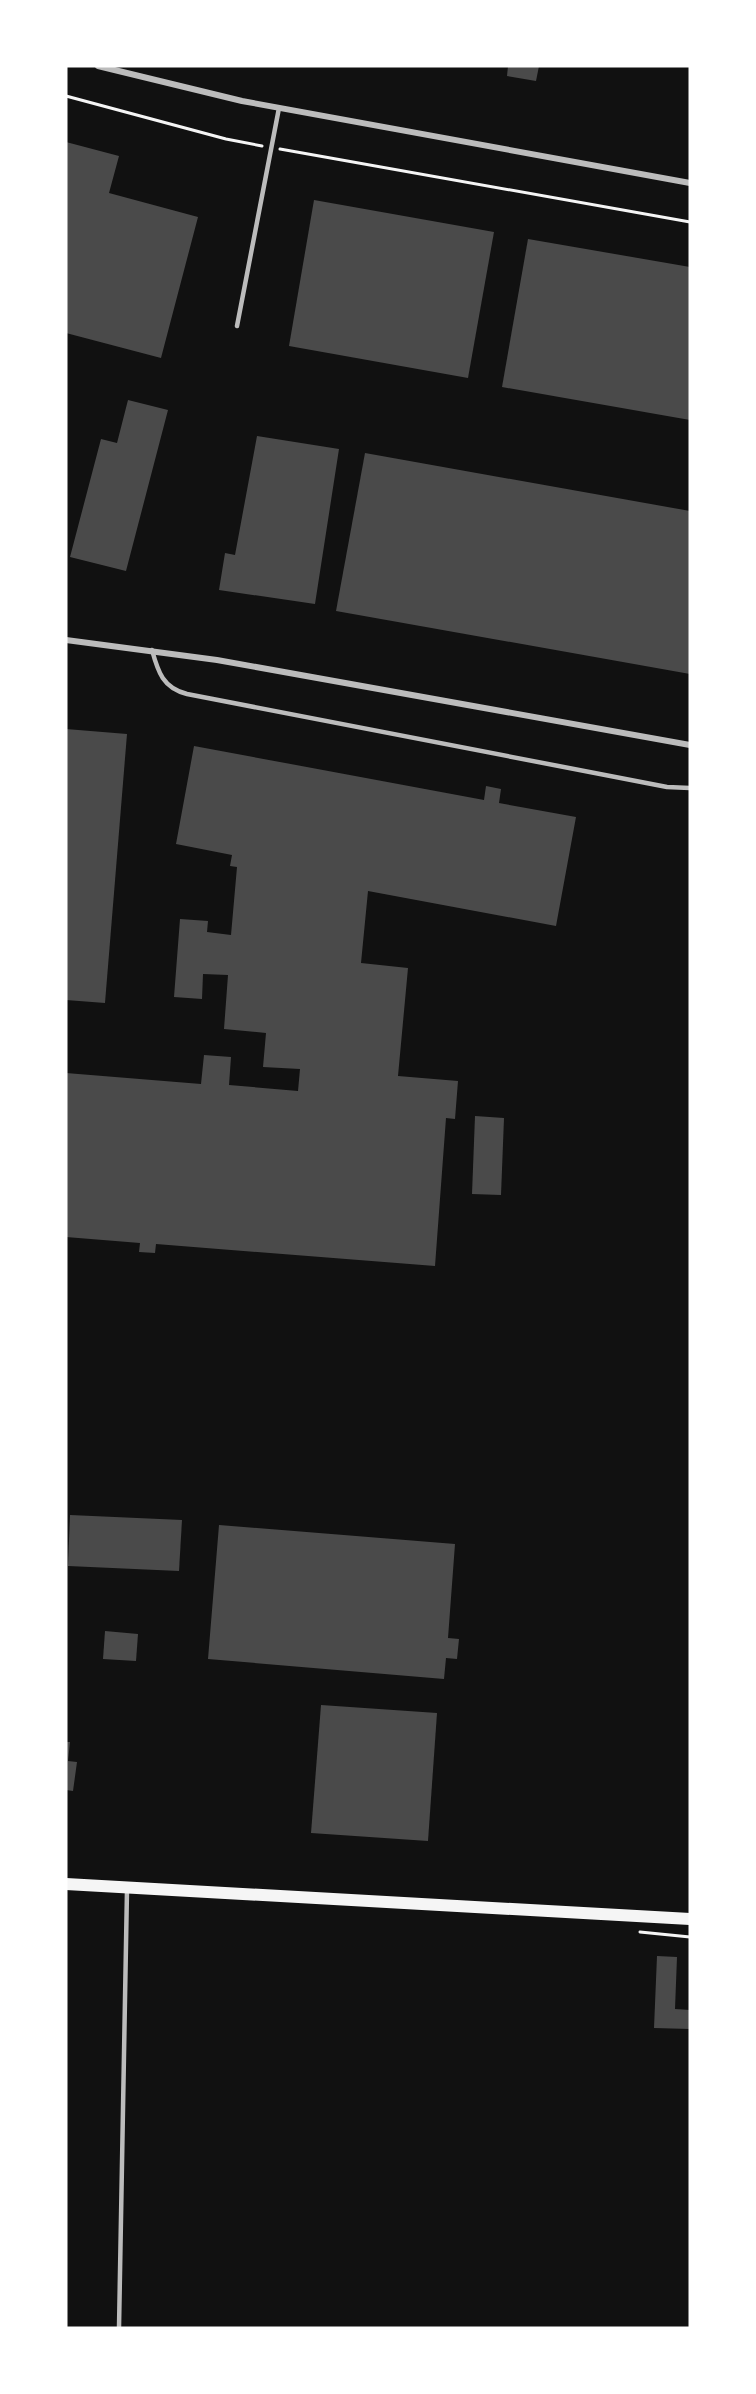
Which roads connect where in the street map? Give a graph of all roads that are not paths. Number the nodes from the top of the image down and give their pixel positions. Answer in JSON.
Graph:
{"nodes":[{"id":1,"x":98,"y":66,"type":"edge"},
{"id":2,"x":279,"y":108,"type":"junction"},
{"id":3,"x":690,"y":183,"type":"edge"},
{"id":4,"x":237,"y":326,"type":"dead end"},
{"id":5,"x":66,"y":640,"type":"edge"},
{"id":6,"x":152,"y":650,"type":"junction"},
{"id":7,"x":690,"y":746,"type":"edge"},
{"id":8,"x":690,"y":788,"type":"edge"},
{"id":9,"x":66,"y":1884,"type":"edge"},
{"id":10,"x":127,"y":1887,"type":"junction"},
{"id":11,"x":690,"y":1919,"type":"edge"},
{"id":12,"x":119,"y":2328,"type":"edge"}],
"edges":[{"from":1,"to":2,"type":"street"},
{"from":2,"to":3,"type":"street"},
{"from":2,"to":4,"type":"lane"},
{"from":5,"to":6,"type":"street"},
{"from":6,"to":7,"type":"street"},
{"from":6,"to":8,"type":"lane"},
{"from":9,"to":10,"type":"main road"},
{"from":10,"to":11,"type":"main road"},
{"from":10,"to":12,"type":"lane"}]}
